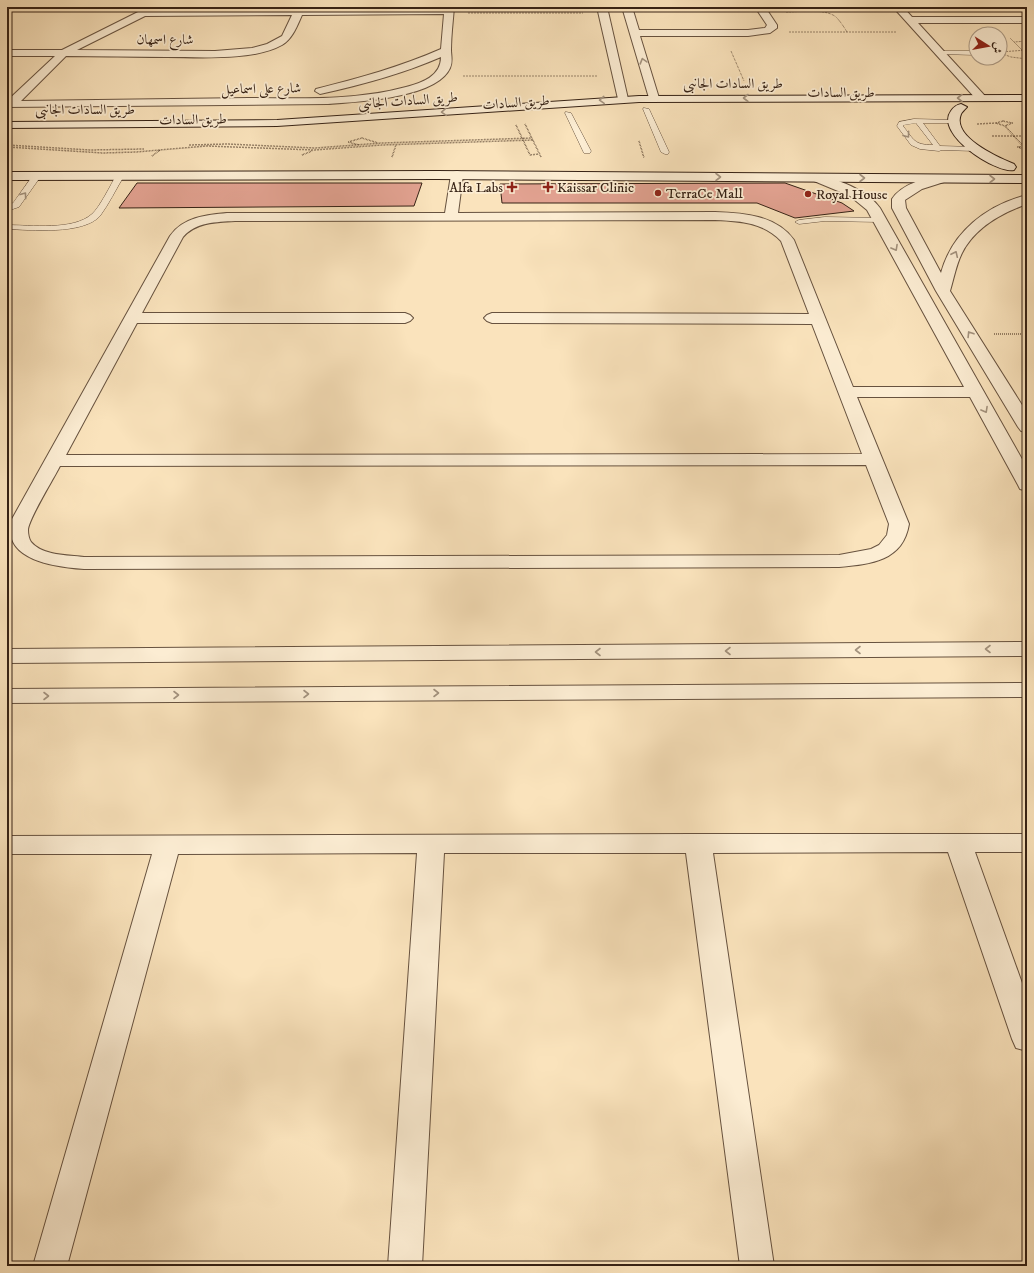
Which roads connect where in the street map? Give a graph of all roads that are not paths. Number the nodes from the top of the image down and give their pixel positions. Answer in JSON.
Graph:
{"nodes":[{"id":1,"x":155,"y":7,"type":"edge"},
{"id":2,"x":628,"y":7,"type":"edge"},
{"id":3,"x":898,"y":7,"type":"edge"},
{"id":4,"x":299,"y":10,"type":"edge"},
{"id":5,"x":449,"y":10,"type":"edge"},
{"id":6,"x":603,"y":10,"type":"edge"},
{"id":7,"x":762,"y":10,"type":"edge"},
{"id":8,"x":142,"y":13,"type":"junction"},
{"id":9,"x":910,"y":20,"type":"junction"},
{"id":10,"x":1027,"y":20,"type":"edge"},
{"id":11,"x":615,"y":33,"type":"junction"},
{"id":12,"x":635,"y":33,"type":"junction"},
{"id":13,"x":446,"y":51,"type":"junction"},
{"id":14,"x":939,"y":52,"type":"junction"},
{"id":15,"x":968,"y":52,"type":"edge"},
{"id":16,"x":7,"y":53,"type":"edge"},
{"id":17,"x":64,"y":53,"type":"junction"},
{"id":18,"x":654,"y":98,"type":"junction"},
{"id":19,"x":776,"y":98,"type":"junction"},
{"id":20,"x":981,"y":98,"type":"junction"},
{"id":21,"x":1027,"y":98,"type":"edge"},
{"id":22,"x":623,"y":99,"type":"junction"},
{"id":23,"x":262,"y":102,"type":"junction"},
{"id":24,"x":9,"y":104,"type":"edge"},
{"id":25,"x":791,"y":107,"type":"junction"},
{"id":26,"x":961,"y":107,"type":"junction"},
{"id":27,"x":1027,"y":107,"type":"edge"},
{"id":28,"x":482,"y":109,"type":"junction"},
{"id":29,"x":646,"y":109,"type":"junction"},
{"id":30,"x":568,"y":113,"type":"junction"},
{"id":31,"x":465,"y":120,"type":"junction"},
{"id":32,"x":918,"y":121,"type":"junction"},
{"id":33,"x":953,"y":121,"type":"junction"},
{"id":34,"x":7,"y":125,"type":"edge"},
{"id":35,"x":9,"y":140,"type":"edge"},
{"id":36,"x":939,"y":149,"type":"junction"},
{"id":37,"x":975,"y":149,"type":"junction"},
{"id":38,"x":587,"y":151,"type":"dead end"},
{"id":39,"x":665,"y":152,"type":"dead end"},
{"id":40,"x":303,"y":161,"type":"junction"},
{"id":41,"x":7,"y":167,"type":"edge"},
{"id":42,"x":633,"y":167,"type":"junction"},
{"id":43,"x":1010,"y":167,"type":"junction"},
{"id":44,"x":1027,"y":167,"type":"edge"},
{"id":45,"x":270,"y":175,"type":"junction"},
{"id":46,"x":457,"y":175,"type":"junction"},
{"id":47,"x":7,"y":176,"type":"edge"},
{"id":48,"x":37,"y":176,"type":"junction"},
{"id":49,"x":120,"y":176,"type":"junction"},
{"id":50,"x":690,"y":177,"type":"junction"},
{"id":51,"x":818,"y":178,"type":"junction"},
{"id":52,"x":940,"y":179,"type":"junction"},
{"id":53,"x":1027,"y":179,"type":"edge"},
{"id":54,"x":881,"y":198,"type":"junction"},
{"id":55,"x":1027,"y":199,"type":"edge"},
{"id":56,"x":7,"y":209,"type":"edge"},
{"id":57,"x":451,"y":216,"type":"junction"},
{"id":58,"x":880,"y":220,"type":"junction"},
{"id":59,"x":799,"y":222,"type":"dead end"},
{"id":60,"x":7,"y":227,"type":"edge"},
{"id":61,"x":943,"y":291,"type":"junction"},
{"id":62,"x":132,"y":318,"type":"junction"},
{"id":63,"x":405,"y":318,"type":"dead end"},
{"id":64,"x":492,"y":318,"type":"dead end"},
{"id":65,"x":817,"y":319,"type":"junction"},
{"id":66,"x":957,"y":359,"type":"junction"},
{"id":67,"x":985,"y":359,"type":"junction"},
{"id":68,"x":847,"y":392,"type":"junction"},
{"id":69,"x":975,"y":392,"type":"junction"},
{"id":70,"x":1026,"y":425,"type":"edge"},
{"id":71,"x":873,"y":459,"type":"junction"},
{"id":72,"x":54,"y":461,"type":"junction"},
{"id":73,"x":1027,"y":485,"type":"edge"},
{"id":74,"x":1027,"y":649,"type":"edge"},
{"id":75,"x":7,"y":656,"type":"edge"},
{"id":76,"x":1027,"y":690,"type":"edge"},
{"id":77,"x":7,"y":696,"type":"edge"},
{"id":78,"x":698,"y":843,"type":"junction"},
{"id":79,"x":958,"y":843,"type":"junction"},
{"id":80,"x":1027,"y":843,"type":"edge"},
{"id":81,"x":168,"y":844,"type":"junction"},
{"id":82,"x":431,"y":844,"type":"junction"},
{"id":83,"x":7,"y":845,"type":"edge"},
{"id":84,"x":1027,"y":1039,"type":"edge"},
{"id":85,"x":50,"y":1266,"type":"edge"},
{"id":86,"x":405,"y":1266,"type":"edge"},
{"id":87,"x":757,"y":1266,"type":"edge"}],
"edges":[{"from":1,"to":8,"type":"street"},
{"from":2,"to":12,"type":"street"},
{"from":3,"to":9,"type":"street"},
{"from":4,"to":5,"type":"street"},
{"from":4,"to":8,"type":"street"},
{"from":4,"to":17,"type":"street","name":"شارع اسمهان"},
{"from":5,"to":13,"type":"street"},
{"from":6,"to":11,"type":"street"},
{"from":7,"to":12,"type":"street"},
{"from":8,"to":17,"type":"street"},
{"from":9,"to":10,"type":"street"},
{"from":9,"to":14,"type":"street"},
{"from":11,"to":12,"type":"street"},
{"from":11,"to":22,"type":"street"},
{"from":18,"to":12,"type":"street","one_way":true},
{"from":13,"to":23,"type":"street"},
{"from":13,"to":23,"type":"street","name":"شارع على اسماعيل"},
{"from":14,"to":15,"type":"lane"},
{"from":14,"to":20,"type":"street"},
{"from":16,"to":17,"type":"street","name":"شارع اسمهان"},
{"from":17,"to":24,"type":"street"},
{"from":19,"to":18,"type":"street","name":"طريق السادات الجانبى","one_way":true},
{"from":18,"to":22,"type":"street","name":"طريق السادات الجانبى"},
{"from":20,"to":19,"type":"street","name":"طريق السادات الجانبى","one_way":true},
{"from":19,"to":25,"type":"street"},
{"from":20,"to":21,"type":"street","name":"طريق السادات الجانبى"},
{"from":22,"to":28,"type":"street","name":"طريق السادات الجانبى","one_way":true},
{"from":23,"to":24,"type":"street","name":"شارع على اسماعيل"},
{"from":25,"to":26,"type":"street","name":"طريق السادات"},
{"from":25,"to":29,"type":"street","name":"طريق السادات"},
{"from":26,"to":27,"type":"street","name":"طريق السادات"},
{"from":26,"to":33,"type":"street"},
{"from":28,"to":31,"type":"street"},
{"from":28,"to":34,"type":"street","name":"طريق السادات الجانبى","one_way":true},
{"from":29,"to":30,"type":"street","name":"طريق السادات"},
{"from":29,"to":39,"type":"lane"},
{"from":30,"to":31,"type":"street","name":"طريق السادات"},
{"from":30,"to":38,"type":"lane"},
{"from":31,"to":35,"type":"street","name":"طريق السادات"},
{"from":32,"to":33,"type":"lane"},
{"from":32,"to":36,"type":"lane"},
{"from":32,"to":36,"type":"lane","one_way":true},
{"from":33,"to":37,"type":"street"},
{"from":36,"to":37,"type":"lane"},
{"from":37,"to":43,"type":"street"},
{"from":40,"to":41,"type":"street"},
{"from":40,"to":42,"type":"street"},
{"from":40,"to":45,"type":"street"},
{"from":42,"to":43,"type":"street"},
{"from":42,"to":50,"type":"street"},
{"from":43,"to":44,"type":"street"},
{"from":45,"to":46,"type":"street"},
{"from":45,"to":49,"type":"street"},
{"from":46,"to":50,"type":"street"},
{"from":46,"to":57,"type":"street"},
{"from":47,"to":48,"type":"street"},
{"from":48,"to":49,"type":"street"},
{"from":56,"to":48,"type":"lane","one_way":true},
{"from":49,"to":60,"type":"lane"},
{"from":50,"to":51,"type":"street","one_way":true},
{"from":51,"to":52,"type":"street","one_way":true},
{"from":51,"to":54,"type":"street"},
{"from":52,"to":53,"type":"street","one_way":true},
{"from":52,"to":54,"type":"street"},
{"from":54,"to":58,"type":"street"},
{"from":54,"to":61,"type":"street"},
{"from":61,"to":55,"type":"street","one_way":true},
{"from":57,"to":62,"type":"street"},
{"from":57,"to":65,"type":"street"},
{"from":58,"to":59,"type":"lane"},
{"from":58,"to":66,"type":"street","one_way":true},
{"from":61,"to":67,"type":"street"},
{"from":62,"to":63,"type":"street"},
{"from":62,"to":72,"type":"street"},
{"from":64,"to":65,"type":"street"},
{"from":65,"to":68,"type":"street"},
{"from":66,"to":67,"type":"street"},
{"from":66,"to":69,"type":"street"},
{"from":67,"to":70,"type":"street"},
{"from":68,"to":69,"type":"street"},
{"from":68,"to":71,"type":"street"},
{"from":69,"to":73,"type":"street","one_way":true},
{"from":71,"to":72,"type":"street"},
{"from":71,"to":72,"type":"street"},
{"from":74,"to":75,"type":"street","one_way":true},
{"from":77,"to":76,"type":"street","one_way":true},
{"from":78,"to":79,"type":"street"},
{"from":78,"to":82,"type":"street"},
{"from":78,"to":87,"type":"street"},
{"from":79,"to":80,"type":"street"},
{"from":79,"to":84,"type":"street"},
{"from":81,"to":82,"type":"street"},
{"from":81,"to":83,"type":"street"},
{"from":81,"to":85,"type":"street"},
{"from":82,"to":86,"type":"street"}]}
